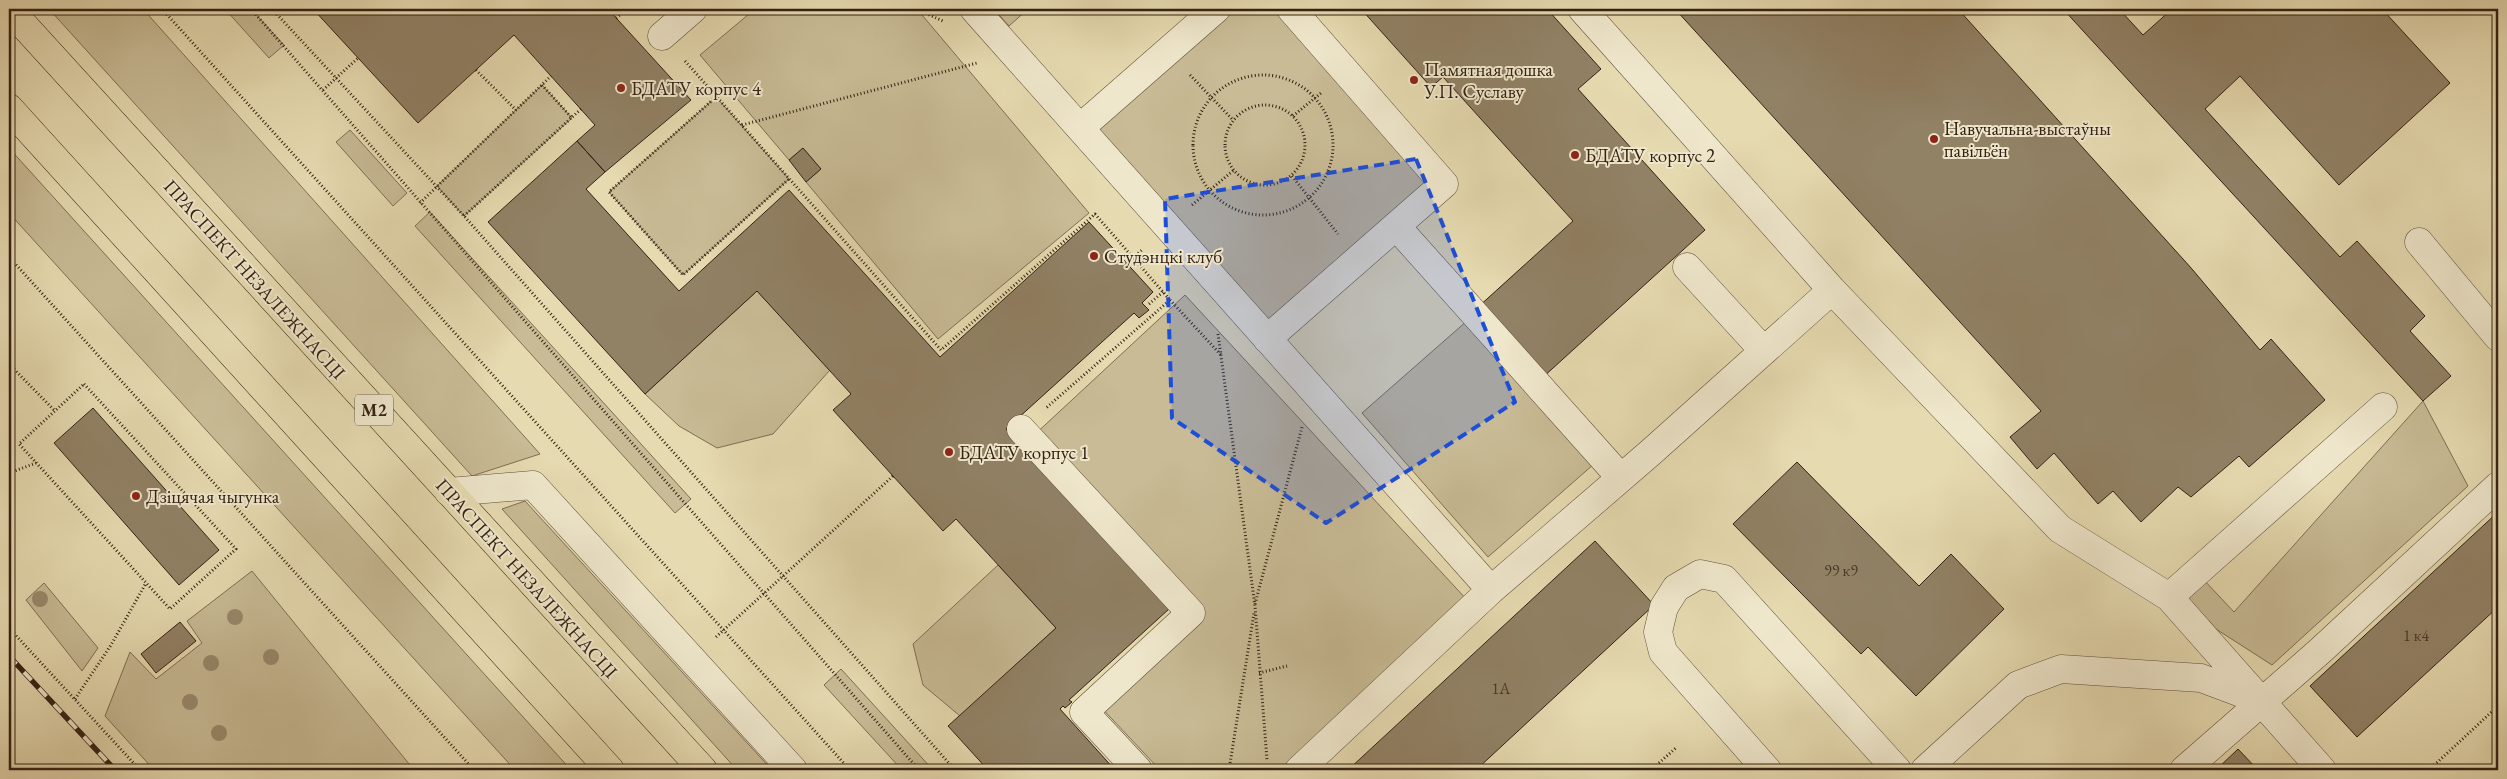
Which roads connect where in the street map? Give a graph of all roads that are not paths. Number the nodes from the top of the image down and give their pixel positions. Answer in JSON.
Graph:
{"nodes":[{"id":1,"x":9,"y":9,"type":"edge"},
{"id":2,"x":693,"y":9,"type":"edge"},
{"id":3,"x":974,"y":9,"type":"edge"},
{"id":4,"x":1291,"y":9,"type":"edge"},
{"id":5,"x":1582,"y":9,"type":"edge"},
{"id":6,"x":1206,"y":12,"type":"edge"},
{"id":7,"x":662,"y":36,"type":"road end"},
{"id":8,"x":9,"y":108,"type":"edge"},
{"id":9,"x":1080,"y":128,"type":"junction"},
{"id":10,"x":1396,"y":226,"type":"junction"},
{"id":11,"x":2418,"y":242,"type":"dead end"},
{"id":12,"x":1687,"y":267,"type":"dead end"},
{"id":13,"x":1832,"y":290,"type":"junction"},
{"id":14,"x":2498,"y":337,"type":"edge"},
{"id":15,"x":1267,"y":339,"type":"junction"},
{"id":16,"x":1764,"y":351,"type":"junction"},
{"id":17,"x":2383,"y":406,"type":"dead end"},
{"id":18,"x":1020,"y":429,"type":"road end"},
{"id":19,"x":1622,"y":478,"type":"junction"},
{"id":20,"x":2498,"y":486,"type":"edge"},
{"id":21,"x":449,"y":492,"type":"junction"},
{"id":22,"x":1491,"y":590,"type":"junction"},
{"id":23,"x":2169,"y":597,"type":"junction"},
{"id":24,"x":2260,"y":701,"type":"junction"},
{"id":25,"x":610,"y":770,"type":"edge"},
{"id":26,"x":703,"y":770,"type":"edge"},
{"id":27,"x":793,"y":770,"type":"edge"},
{"id":28,"x":1138,"y":770,"type":"edge"},
{"id":29,"x":1299,"y":770,"type":"edge"},
{"id":30,"x":1767,"y":770,"type":"edge"},
{"id":31,"x":1897,"y":770,"type":"edge"},
{"id":32,"x":1925,"y":770,"type":"edge"},
{"id":33,"x":2184,"y":770,"type":"edge"},
{"id":34,"x":2322,"y":770,"type":"edge"}],
"edges":[{"from":1,"to":21,"type":"main road","name":"ПРАСПЕКТ НЕЗАЛЕЖНАСЦІ","number":"М2"},
{"from":2,"to":7,"type":"lane"},
{"from":3,"to":9,"type":"lane"},
{"from":4,"to":10,"type":"lane"},
{"from":5,"to":13,"type":"lane"},
{"from":6,"to":9,"type":"lane"},
{"from":8,"to":25,"type":"main road"},
{"from":9,"to":15,"type":"lane"},
{"from":10,"to":15,"type":"lane"},
{"from":10,"to":19,"type":"lane"},
{"from":11,"to":14,"type":"lane"},
{"from":12,"to":16,"type":"lane"},
{"from":13,"to":16,"type":"lane"},
{"from":13,"to":23,"type":"lane"},
{"from":15,"to":22,"type":"lane"},
{"from":16,"to":19,"type":"lane"},
{"from":17,"to":23,"type":"lane"},
{"from":18,"to":28,"type":"lane"},
{"from":19,"to":22,"type":"lane"},
{"from":20,"to":24,"type":"lane"},
{"from":21,"to":26,"type":"main road","name":"ПРАСПЕКТ НЕЗАЛЕЖНАСЦІ","number":"М2"},
{"from":21,"to":27,"type":"lane"},
{"from":22,"to":29,"type":"lane"},
{"from":23,"to":24,"type":"lane"},
{"from":24,"to":32,"type":"lane"},
{"from":24,"to":33,"type":"lane"},
{"from":24,"to":34,"type":"lane"},
{"from":30,"to":31,"type":"lane"}]}
